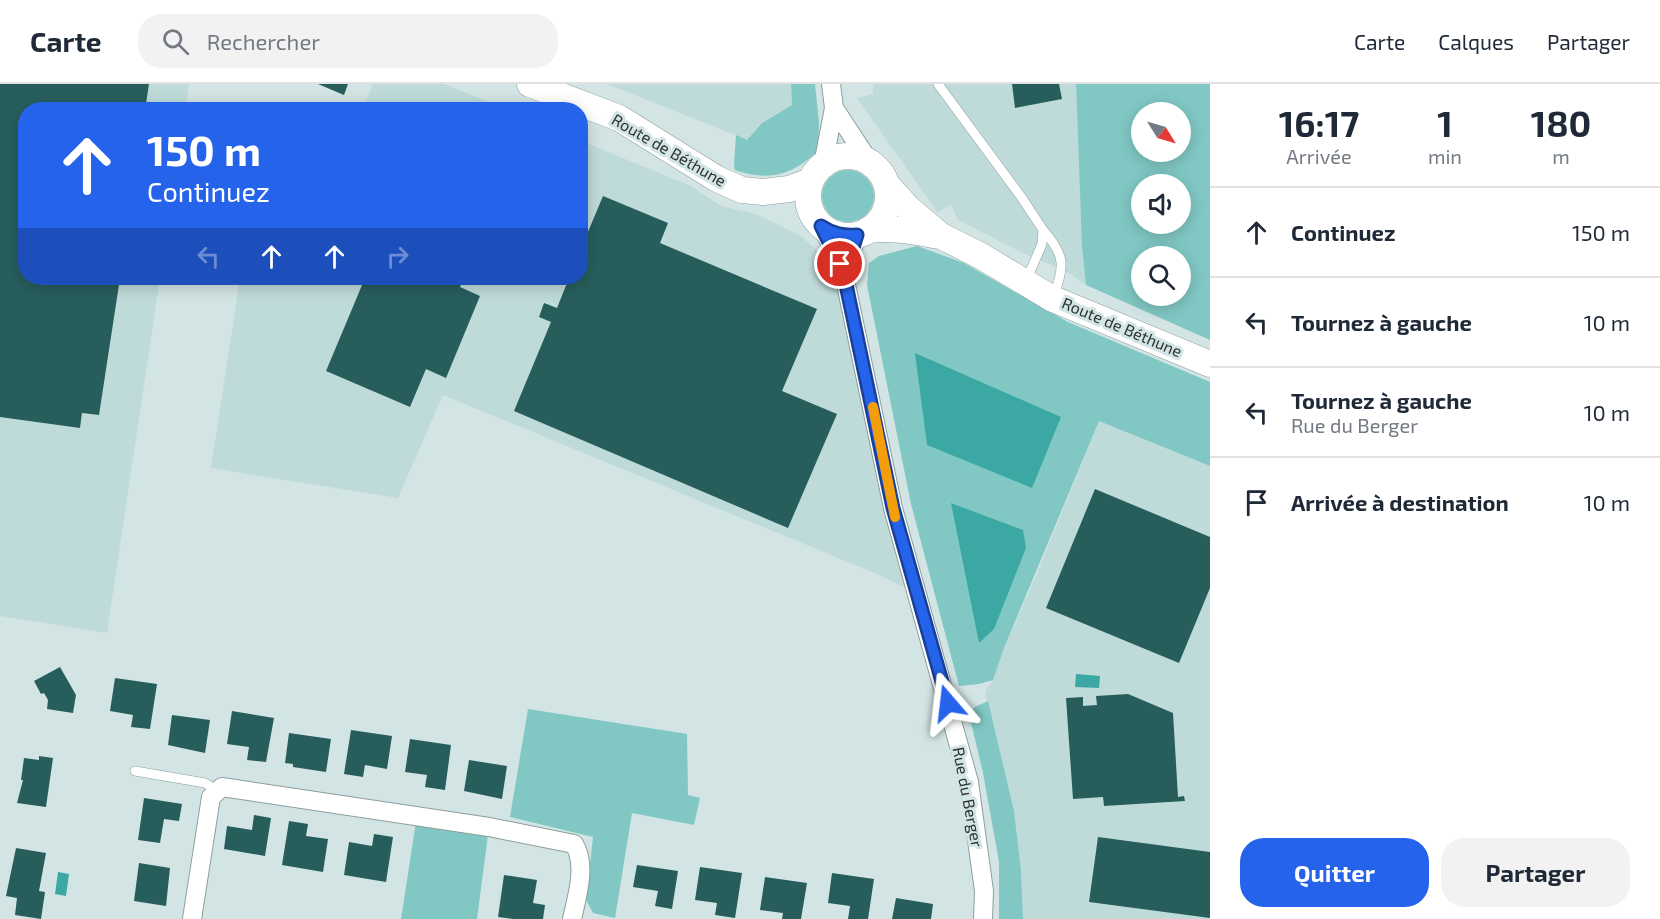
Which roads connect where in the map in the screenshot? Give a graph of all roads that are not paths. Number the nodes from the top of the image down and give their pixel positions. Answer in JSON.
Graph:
{"nodes":[{"id":1,"x":530,"y":84,"type":"edge"},
{"id":2,"x":831,"y":84,"type":"edge"},
{"id":3,"x":841,"y":84,"type":"edge"},
{"id":4,"x":938,"y":84,"type":"edge"},
{"id":5,"x":577,"y":102,"type":"edge"},
{"id":6,"x":588,"y":106,"type":"edge"},
{"id":7,"x":834,"y":108,"type":"junction"},
{"id":8,"x":870,"y":163,"type":"junction"},
{"id":9,"x":817,"y":173,"type":"junction"},
{"id":10,"x":887,"y":185,"type":"junction"},
{"id":11,"x":763,"y":192,"type":"junction"},
{"id":12,"x":818,"y":221,"type":"junction"},
{"id":13,"x":1043,"y":230,"type":"junction"},
{"id":14,"x":863,"y":233,"type":"junction"},
{"id":15,"x":941,"y":236,"type":"junction"},
{"id":16,"x":844,"y":275,"type":"junction"},
{"id":17,"x":1025,"y":283,"type":"junction"},
{"id":18,"x":1053,"y":299,"type":"junction"},
{"id":19,"x":1210,"y":364,"type":"edge"},
{"id":20,"x":135,"y":771,"type":"dead end"},
{"id":21,"x":220,"y":789,"type":"junction"},
{"id":22,"x":192,"y":919,"type":"edge"},
{"id":23,"x":572,"y":919,"type":"edge"},
{"id":24,"x":983,"y":919,"type":"edge"}],
"edges":[{"from":1,"to":5,"type":"main road","name":"Route de Béthune"},
{"from":2,"to":3,"type":"lane"},
{"from":2,"to":7,"type":"street"},
{"from":4,"to":13,"type":"lane"},
{"from":6,"to":11,"type":"main road","name":"Route de Béthune"},
{"from":7,"to":8,"type":"street"},
{"from":7,"to":9,"type":"street"},
{"from":8,"to":9,"type":"main road"},
{"from":8,"to":10,"type":"main road"},
{"from":9,"to":11,"type":"main road","name":"Route de Béthune"},
{"from":9,"to":12,"type":"main road"},
{"from":10,"to":14,"type":"main road"},
{"from":10,"to":15,"type":"main road"},
{"from":11,"to":12,"type":"main road"},
{"from":12,"to":14,"type":"main road"},
{"from":12,"to":16,"type":"street","name":"Rue du Berger"},
{"from":13,"to":17,"type":"lane"},
{"from":13,"to":18,"type":"lane"},
{"from":14,"to":15,"type":"main road"},
{"from":14,"to":16,"type":"street"},
{"from":15,"to":17,"type":"main road","name":"Route de Béthune"},
{"from":16,"to":24,"type":"street","name":"Rue du Berger"},
{"from":17,"to":18,"type":"main road","name":"Route de Béthune"},
{"from":18,"to":19,"type":"main road","name":"Route de Béthune"},
{"from":20,"to":21,"type":"lane"},
{"from":21,"to":22,"type":"street"},
{"from":21,"to":23,"type":"street"}]}
